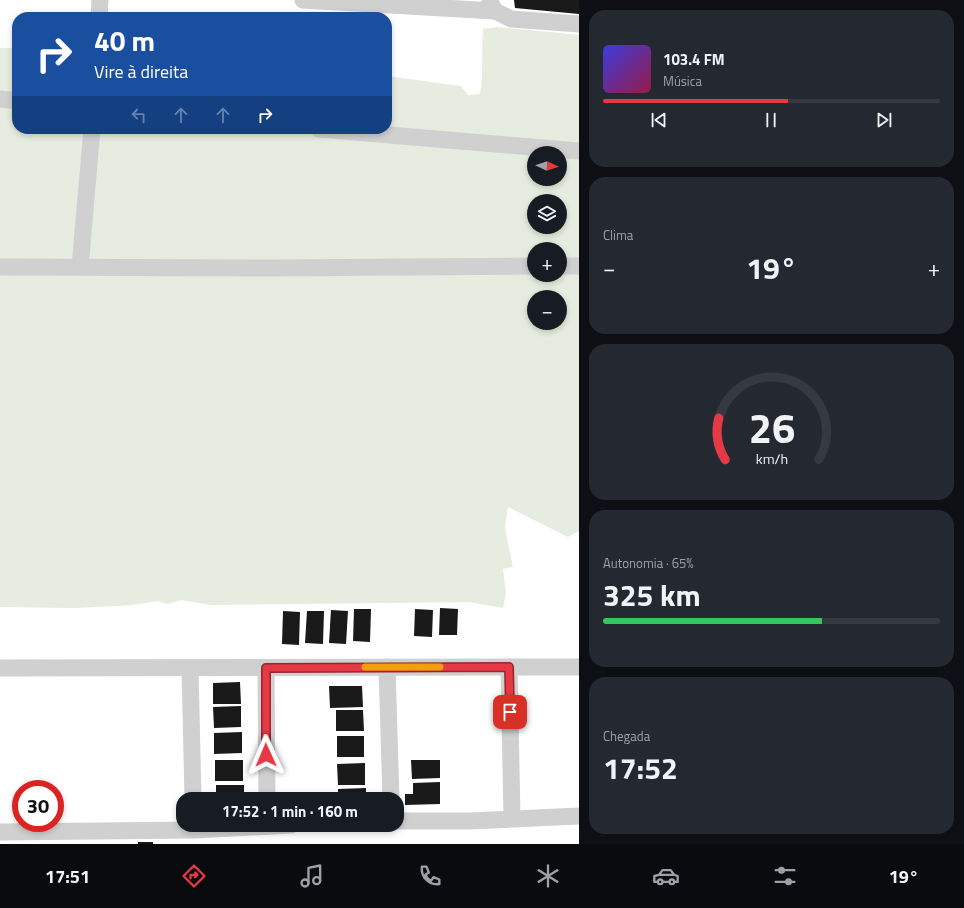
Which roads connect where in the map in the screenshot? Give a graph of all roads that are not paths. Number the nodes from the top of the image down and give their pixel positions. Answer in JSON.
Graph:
{"nodes":[{"id":1,"x":100,"y":0,"type":"edge"},
{"id":2,"x":303,"y":0,"type":"edge"},
{"id":3,"x":492,"y":6,"type":"edge"},
{"id":4,"x":99,"y":12,"type":"edge"},
{"id":5,"x":579,"y":24,"type":"edge"},
{"id":6,"x":0,"y":99,"type":"edge"},
{"id":7,"x":12,"y":100,"type":"edge"},
{"id":8,"x":92,"y":134,"type":"edge"},
{"id":9,"x":378,"y":134,"type":"edge"},
{"id":10,"x":579,"y":151,"type":"edge"},
{"id":11,"x":527,"y":266,"type":"edge"},
{"id":12,"x":567,"y":266,"type":"edge"},
{"id":13,"x":579,"y":266,"type":"edge"},
{"id":14,"x":0,"y":267,"type":"edge"},
{"id":15,"x":80,"y":267,"type":"junction"},
{"id":16,"x":387,"y":667,"type":"junction"},
{"id":17,"x":509,"y":667,"type":"junction"},
{"id":18,"x":579,"y":667,"type":"edge"},
{"id":19,"x":0,"y":668,"type":"edge"},
{"id":20,"x":190,"y":668,"type":"junction"},
{"id":21,"x":266,"y":668,"type":"junction"},
{"id":22,"x":193,"y":792,"type":"edge"},
{"id":23,"x":267,"y":792,"type":"edge"},
{"id":24,"x":391,"y":792,"type":"edge"},
{"id":25,"x":579,"y":816,"type":"edge"},
{"id":26,"x":512,"y":818,"type":"junction"},
{"id":27,"x":404,"y":821,"type":"edge"},
{"id":28,"x":176,"y":828,"type":"edge"},
{"id":29,"x":0,"y":832,"type":"edge"}],
"edges":[{"from":1,"to":4,"type":"street"},
{"from":2,"to":3,"type":"street"},
{"from":3,"to":5,"type":"street"},
{"from":6,"to":7,"type":"street"},
{"from":8,"to":15,"type":"street"},
{"from":9,"to":10,"type":"street"},
{"from":11,"to":15,"type":"street"},
{"from":12,"to":13,"type":"street"},
{"from":14,"to":15,"type":"street"},
{"from":16,"to":17,"type":"street"},
{"from":16,"to":21,"type":"street"},
{"from":16,"to":24,"type":"street"},
{"from":17,"to":18,"type":"street"},
{"from":17,"to":26,"type":"street"},
{"from":19,"to":20,"type":"street"},
{"from":20,"to":21,"type":"street"},
{"from":20,"to":22,"type":"street"},
{"from":21,"to":23,"type":"street"},
{"from":25,"to":26,"type":"street"},
{"from":26,"to":27,"type":"street"},
{"from":28,"to":29,"type":"street"}]}
